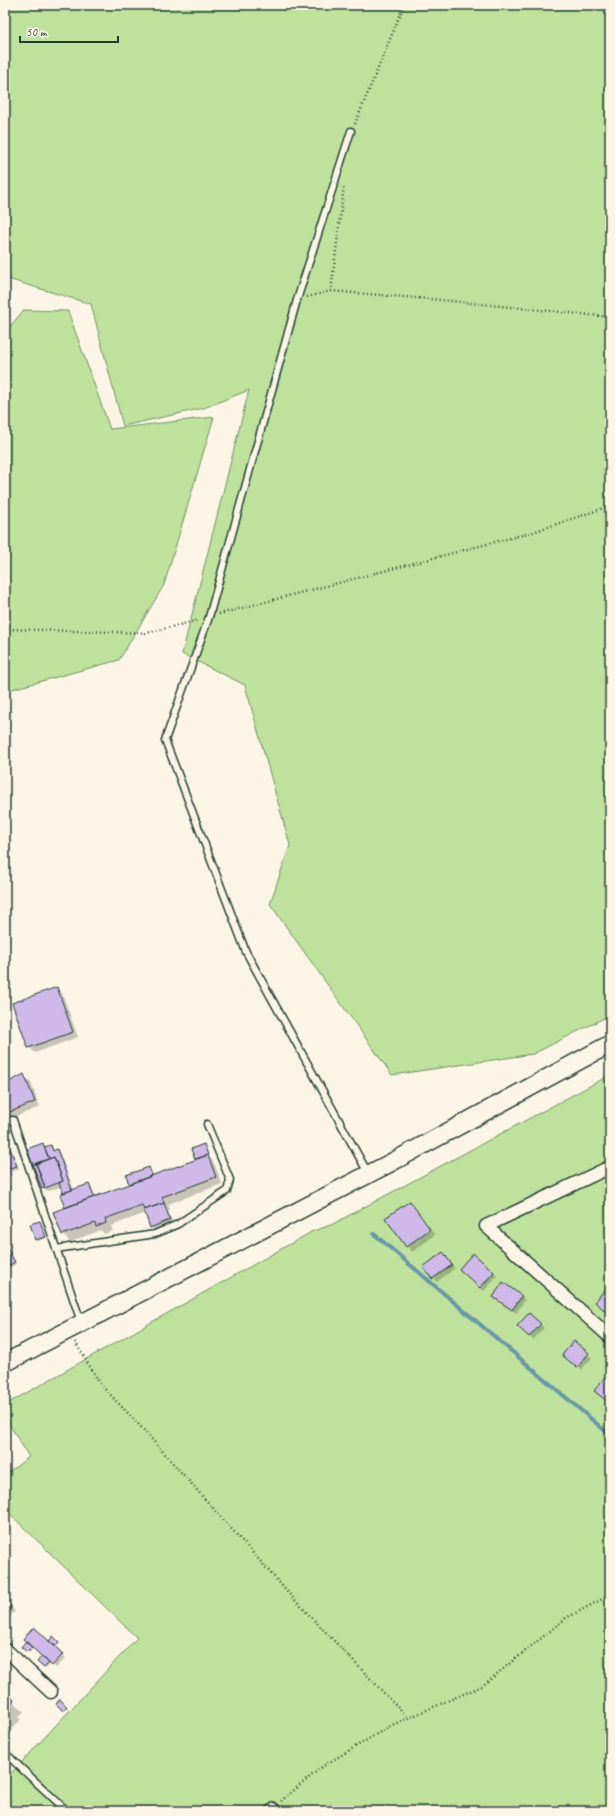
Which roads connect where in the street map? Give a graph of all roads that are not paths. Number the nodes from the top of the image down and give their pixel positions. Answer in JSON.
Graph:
{"nodes":[{"id":1,"x":352,"y":131,"type":"road end"},
{"id":2,"x":610,"y":1044,"type":"edge"},
{"id":3,"x":5,"y":1121,"type":"edge"},
{"id":4,"x":207,"y":1124,"type":"dead end"},
{"id":5,"x":610,"y":1167,"type":"edge"},
{"id":6,"x":369,"y":1174,"type":"junction"},
{"id":7,"x":56,"y":1249,"type":"junction"},
{"id":8,"x":75,"y":1327,"type":"junction"},
{"id":9,"x":610,"y":1337,"type":"edge"},
{"id":10,"x":5,"y":1363,"type":"edge"},
{"id":11,"x":5,"y":1649,"type":"edge"},
{"id":12,"x":51,"y":1692,"type":"dead end"},
{"id":13,"x":5,"y":1753,"type":"edge"},
{"id":14,"x":276,"y":1808,"type":"edge"},
{"id":15,"x":67,"y":1811,"type":"edge"},
{"id":16,"x":267,"y":1811,"type":"edge"}],
"edges":[{"from":1,"to":6,"type":"lane"},
{"from":2,"to":6,"type":"main road"},
{"from":3,"to":7,"type":"lane"},
{"from":4,"to":7,"type":"lane"},
{"from":5,"to":9,"type":"street"},
{"from":6,"to":8,"type":"main road"},
{"from":7,"to":8,"type":"lane"},
{"from":8,"to":10,"type":"main road"},
{"from":11,"to":12,"type":"street"},
{"from":13,"to":15,"type":"lane"},
{"from":14,"to":16,"type":"lane"}]}
